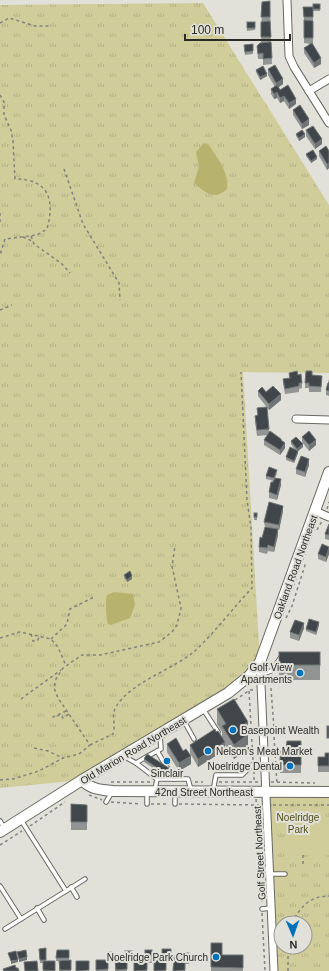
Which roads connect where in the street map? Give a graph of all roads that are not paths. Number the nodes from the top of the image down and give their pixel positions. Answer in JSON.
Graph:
{"nodes":[{"id":1,"x":287,"y":0,"type":"edge"},
{"id":2,"x":329,"y":79,"type":"edge"},
{"id":3,"x":309,"y":91,"type":"junction"},
{"id":4,"x":329,"y":123,"type":"edge"},
{"id":5,"x":296,"y":420,"type":"dead end"},
{"id":6,"x":329,"y":420,"type":"edge"},
{"id":7,"x":329,"y":472,"type":"edge"},
{"id":8,"x":315,"y":511,"type":"junction"},
{"id":9,"x":326,"y":515,"type":"edge"},
{"id":10,"x":284,"y":655,"type":"edge"},
{"id":11,"x":260,"y":662,"type":"junction"},
{"id":12,"x":260,"y":676,"type":"junction"},
{"id":13,"x":203,"y":708,"type":"junction"},
{"id":14,"x":183,"y":720,"type":"junction"},
{"id":15,"x":218,"y":732,"type":"edge"},
{"id":16,"x":263,"y":732,"type":"junction"},
{"id":17,"x":276,"y":732,"type":"road end"},
{"id":18,"x":160,"y":733,"type":"junction"},
{"id":19,"x":194,"y":739,"type":"dead end"},
{"id":20,"x":157,"y":751,"type":"junction"},
{"id":21,"x":122,"y":756,"type":"junction"},
{"id":22,"x":136,"y":763,"type":"junction"},
{"id":23,"x":265,"y":765,"type":"junction"},
{"id":24,"x":157,"y":779,"type":"junction"},
{"id":25,"x":174,"y":779,"type":"junction"},
{"id":26,"x":82,"y":780,"type":"junction"},
{"id":27,"x":113,"y":791,"type":"junction"},
{"id":28,"x":151,"y":792,"type":"junction"},
{"id":29,"x":175,"y":792,"type":"junction"},
{"id":30,"x":191,"y":792,"type":"junction"},
{"id":31,"x":213,"y":792,"type":"junction"},
{"id":32,"x":266,"y":792,"type":"junction"},
{"id":33,"x":329,"y":792,"type":"edge"},
{"id":34,"x":106,"y":802,"type":"dead end"},
{"id":35,"x":147,"y":804,"type":"dead end"},
{"id":36,"x":175,"y":804,"type":"dead end"},
{"id":37,"x":20,"y":819,"type":"junction"},
{"id":38,"x":2,"y":827,"type":"edge"},
{"id":39,"x":260,"y":870,"type":"road end"},
{"id":40,"x":270,"y":872,"type":"junction"},
{"id":41,"x":285,"y":874,"type":"dead end"},
{"id":42,"x":85,"y":879,"type":"dead end"},
{"id":43,"x":0,"y":886,"type":"edge"},
{"id":44,"x":71,"y":887,"type":"junction"},
{"id":45,"x":66,"y":890,"type":"junction"},
{"id":46,"x":77,"y":897,"type":"dead end"},
{"id":47,"x":37,"y":908,"type":"junction"},
{"id":48,"x":271,"y":908,"type":"junction"},
{"id":49,"x":262,"y":909,"type":"road end"},
{"id":50,"x":21,"y":919,"type":"junction"},
{"id":51,"x":44,"y":920,"type":"dead end"},
{"id":52,"x":5,"y":929,"type":"dead end"},
{"id":53,"x":274,"y":971,"type":"edge"}],
"edges":[{"from":1,"to":3,"type":"street"},
{"from":2,"to":3,"type":"street"},
{"from":3,"to":4,"type":"street"},
{"from":5,"to":6,"type":"street"},
{"from":7,"to":8,"type":"main road","name":"Oakland Road Northeast"},
{"from":8,"to":9,"type":"street"},
{"from":8,"to":11,"type":"main road","name":"Oakland Road Northeast"},
{"from":10,"to":12,"type":"lane"},
{"from":11,"to":12,"type":"street","name":"Golf Street Northeast"},
{"from":11,"to":13,"type":"main road","name":"Old Marion Road Northeast"},
{"from":12,"to":16,"type":"street","name":"Golf Street Northeast"},
{"from":13,"to":14,"type":"main road","name":"Old Marion Road Northeast"},
{"from":13,"to":15,"type":"lane"},
{"from":14,"to":18,"type":"main road","name":"Old Marion Road Northeast"},
{"from":14,"to":19,"type":"lane"},
{"from":16,"to":17,"type":"lane"},
{"from":16,"to":23,"type":"street","name":"Golf Street Northeast"},
{"from":18,"to":20,"type":"lane"},
{"from":18,"to":21,"type":"main road","name":"Old Marion Road Northeast"},
{"from":20,"to":22,"type":"lane"},
{"from":20,"to":25,"type":"lane"},
{"from":21,"to":22,"type":"lane"},
{"from":21,"to":26,"type":"main road","name":"Old Marion Road Northeast"},
{"from":22,"to":24,"type":"lane"},
{"from":23,"to":31,"type":"lane"},
{"from":23,"to":32,"type":"street","name":"Golf Street Northeast"},
{"from":24,"to":25,"type":"lane"},
{"from":24,"to":28,"type":"lane"},
{"from":25,"to":30,"type":"lane"},
{"from":26,"to":27,"type":"main road","name":"42nd Street Northeast"},
{"from":26,"to":37,"type":"main road","name":"Old Marion Road Northeast"},
{"from":27,"to":28,"type":"main road","name":"42nd Street Northeast"},
{"from":27,"to":34,"type":"lane"},
{"from":28,"to":29,"type":"main road","name":"42nd Street Northeast"},
{"from":28,"to":35,"type":"lane"},
{"from":29,"to":30,"type":"main road","name":"42nd Street Northeast"},
{"from":29,"to":36,"type":"lane"},
{"from":30,"to":31,"type":"main road","name":"42nd Street Northeast"},
{"from":31,"to":32,"type":"main road","name":"42nd Street Northeast"},
{"from":32,"to":33,"type":"main road","name":"42nd Street Northeast"},
{"from":32,"to":40,"type":"street","name":"Golf Street Northeast"},
{"from":37,"to":38,"type":"main road","name":"Old Marion Road Northeast"},
{"from":37,"to":45,"type":"lane"},
{"from":39,"to":40,"type":"lane"},
{"from":40,"to":41,"type":"lane"},
{"from":40,"to":48,"type":"street","name":"Golf Street Northeast"},
{"from":42,"to":44,"type":"lane"},
{"from":43,"to":50,"type":"lane"},
{"from":44,"to":45,"type":"lane"},
{"from":44,"to":46,"type":"lane"},
{"from":45,"to":47,"type":"lane"},
{"from":47,"to":50,"type":"lane"},
{"from":47,"to":51,"type":"lane"},
{"from":48,"to":49,"type":"lane"},
{"from":48,"to":53,"type":"street","name":"Golf Street Northeast"},
{"from":50,"to":52,"type":"lane"}]}
